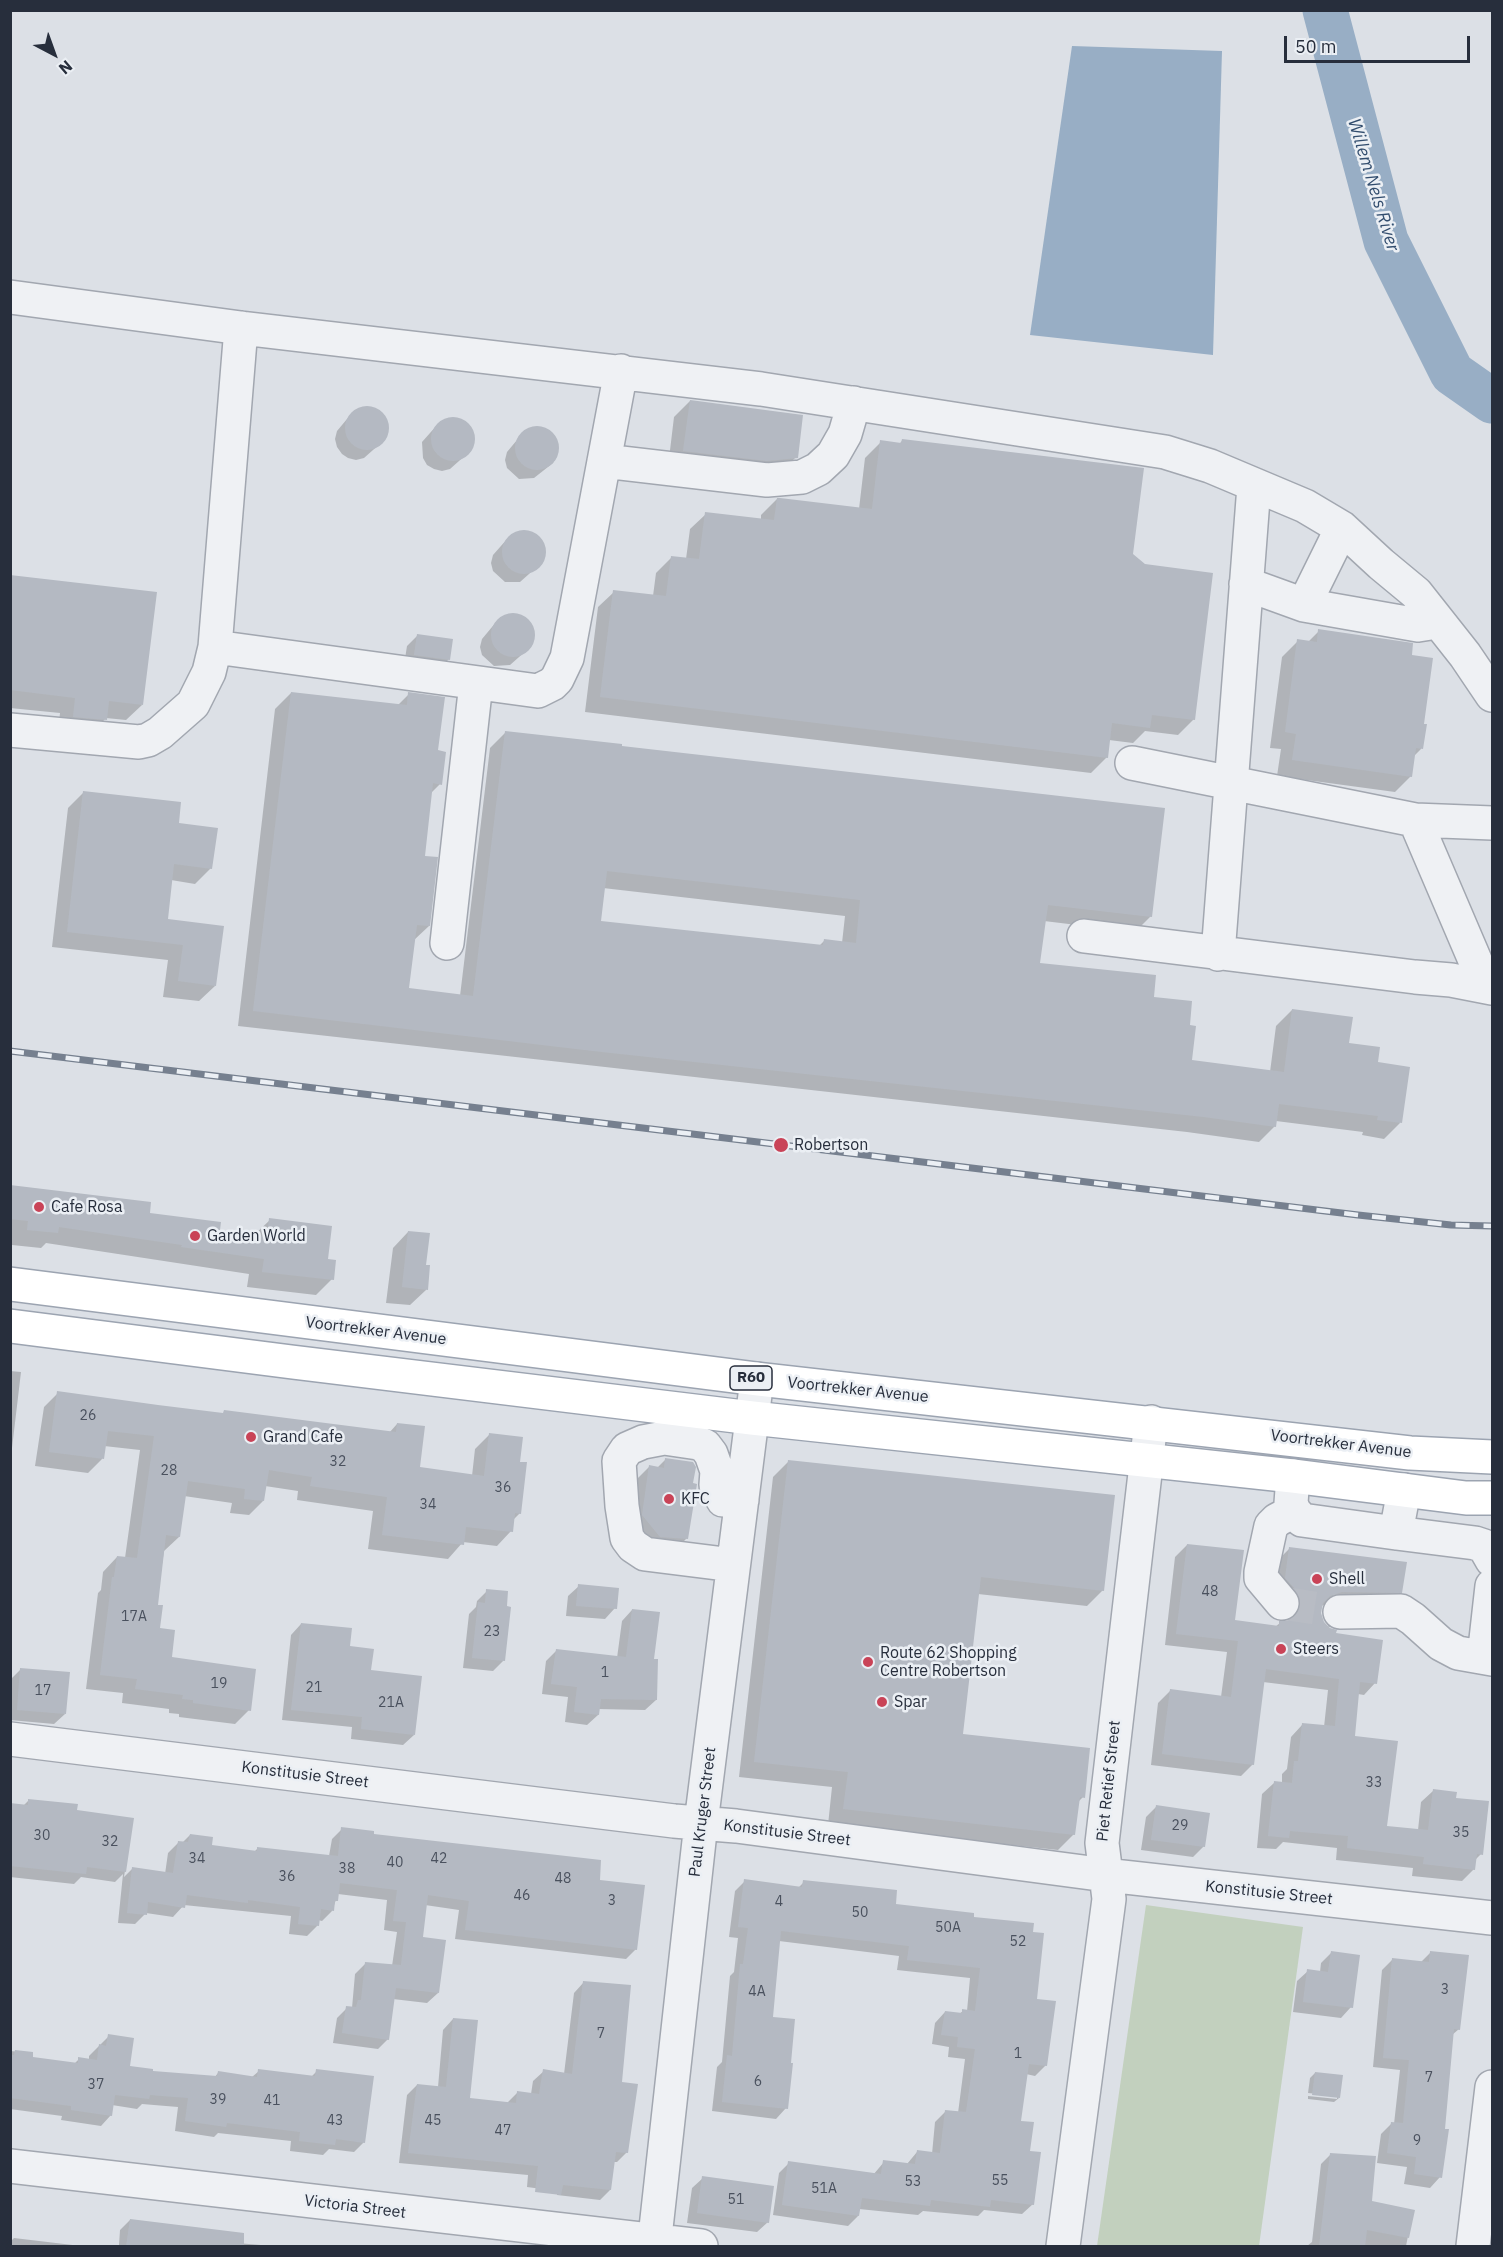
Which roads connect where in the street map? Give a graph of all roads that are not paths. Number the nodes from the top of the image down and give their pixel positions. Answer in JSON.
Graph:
{"nodes":[{"id":1,"x":10,"y":297,"type":"edge"},
{"id":2,"x":241,"y":328,"type":"junction"},
{"id":3,"x":621,"y":371,"type":"junction"},
{"id":4,"x":854,"y":403,"type":"junction"},
{"id":5,"x":604,"y":461,"type":"junction"},
{"id":6,"x":1254,"y":486,"type":"junction"},
{"id":7,"x":1342,"y":528,"type":"junction"},
{"id":8,"x":1246,"y":584,"type":"junction"},
{"id":9,"x":1304,"y":605,"type":"junction"},
{"id":10,"x":1437,"y":622,"type":"junction"},
{"id":11,"x":215,"y":648,"type":"junction"},
{"id":12,"x":476,"y":683,"type":"junction"},
{"id":13,"x":1492,"y":695,"type":"edge"},
{"id":14,"x":10,"y":730,"type":"edge"},
{"id":15,"x":1132,"y":763,"type":"dead end"},
{"id":16,"x":1230,"y":783,"type":"junction"},
{"id":17,"x":1415,"y":820,"type":"junction"},
{"id":18,"x":1492,"y":823,"type":"edge"},
{"id":19,"x":1084,"y":936,"type":"dead end"},
{"id":20,"x":447,"y":943,"type":"dead end"},
{"id":21,"x":1218,"y":954,"type":"junction"},
{"id":22,"x":1489,"y":987,"type":"edge"},
{"id":23,"x":10,"y":1284,"type":"edge"},
{"id":24,"x":10,"y":1326,"type":"edge"},
{"id":25,"x":757,"y":1378,"type":"junction"},
{"id":26,"x":752,"y":1418,"type":"junction"},
{"id":27,"x":1151,"y":1422,"type":"junction"},
{"id":28,"x":1492,"y":1457,"type":"edge"},
{"id":29,"x":1146,"y":1461,"type":"junction"},
{"id":30,"x":1293,"y":1476,"type":"junction"},
{"id":31,"x":1404,"y":1490,"type":"junction"},
{"id":32,"x":1492,"y":1497,"type":"edge"},
{"id":33,"x":742,"y":1500,"type":"junction"},
{"id":34,"x":1294,"y":1511,"type":"junction"},
{"id":35,"x":1396,"y":1533,"type":"junction"},
{"id":36,"x":1492,"y":1560,"type":"edge"},
{"id":37,"x":733,"y":1565,"type":"junction"},
{"id":38,"x":1492,"y":1586,"type":"edge"},
{"id":39,"x":1282,"y":1603,"type":"tunnel mouth"},
{"id":40,"x":1340,"y":1612,"type":"tunnel mouth"},
{"id":41,"x":1488,"y":1658,"type":"edge"},
{"id":42,"x":10,"y":1739,"type":"edge"},
{"id":43,"x":701,"y":1823,"type":"junction"},
{"id":44,"x":1106,"y":1875,"type":"junction"},
{"id":45,"x":1492,"y":1918,"type":"edge"},
{"id":46,"x":1492,"y":2087,"type":"edge"},
{"id":47,"x":10,"y":2166,"type":"edge"},
{"id":48,"x":654,"y":2244,"type":"edge"},
{"id":49,"x":701,"y":2247,"type":"edge"},
{"id":50,"x":1063,"y":2247,"type":"edge"},
{"id":51,"x":1473,"y":2247,"type":"edge"}],
"edges":[{"from":1,"to":2,"type":"street"},
{"from":2,"to":3,"type":"street"},
{"from":2,"to":11,"type":"street"},
{"from":3,"to":4,"type":"street"},
{"from":3,"to":5,"type":"street"},
{"from":4,"to":5,"type":"street"},
{"from":4,"to":6,"type":"street"},
{"from":5,"to":12,"type":"street"},
{"from":6,"to":7,"type":"street"},
{"from":6,"to":8,"type":"street"},
{"from":7,"to":9,"type":"street"},
{"from":7,"to":10,"type":"street"},
{"from":8,"to":9,"type":"street"},
{"from":8,"to":16,"type":"street"},
{"from":9,"to":10,"type":"street"},
{"from":10,"to":13,"type":"street"},
{"from":11,"to":12,"type":"street"},
{"from":11,"to":14,"type":"street"},
{"from":12,"to":20,"type":"street"},
{"from":15,"to":16,"type":"street"},
{"from":16,"to":17,"type":"street"},
{"from":16,"to":21,"type":"street"},
{"from":17,"to":18,"type":"street"},
{"from":17,"to":22,"type":"street"},
{"from":19,"to":21,"type":"street"},
{"from":21,"to":22,"type":"street"},
{"from":23,"to":25,"type":"main road","name":"Voortrekker Avenue","number":"R60"},
{"from":24,"to":26,"type":"main road"},
{"from":25,"to":26,"type":"street","name":"Paul Kruger Street"},
{"from":25,"to":27,"type":"main road","name":"Voortrekker Avenue","number":"R60"},
{"from":26,"to":29,"type":"main road"},
{"from":26,"to":33,"type":"street","name":"Paul Kruger Street"},
{"from":27,"to":28,"type":"main road","name":"Voortrekker Avenue","number":"R60"},
{"from":27,"to":29,"type":"street","name":"Piet Retief Street"},
{"from":29,"to":30,"type":"main road"},
{"from":29,"to":44,"type":"street","name":"Piet Retief Street"},
{"from":30,"to":31,"type":"main road"},
{"from":30,"to":34,"type":"street"},
{"from":31,"to":32,"type":"main road"},
{"from":31,"to":35,"type":"street"},
{"from":33,"to":37,"type":"street","name":"Paul Kruger Street"},
{"from":33,"to":37,"type":"street"},
{"from":34,"to":35,"type":"street"},
{"from":34,"to":39,"type":"street"},
{"from":35,"to":36,"type":"street"},
{"from":37,"to":43,"type":"street","name":"Paul Kruger Street"},
{"from":38,"to":41,"type":"street"},
{"from":40,"to":41,"type":"street"},
{"from":42,"to":43,"type":"street","name":"Konstitusie Street"},
{"from":43,"to":44,"type":"street","name":"Konstitusie Street"},
{"from":43,"to":48,"type":"street","name":"Paul Kruger Street"},
{"from":44,"to":45,"type":"street","name":"Konstitusie Street"},
{"from":44,"to":50,"type":"street","name":"Piet Retief Street"},
{"from":46,"to":51,"type":"street"},
{"from":47,"to":48,"type":"street","name":"Victoria Street"},
{"from":48,"to":49,"type":"street","name":"Victoria Street"}]}
